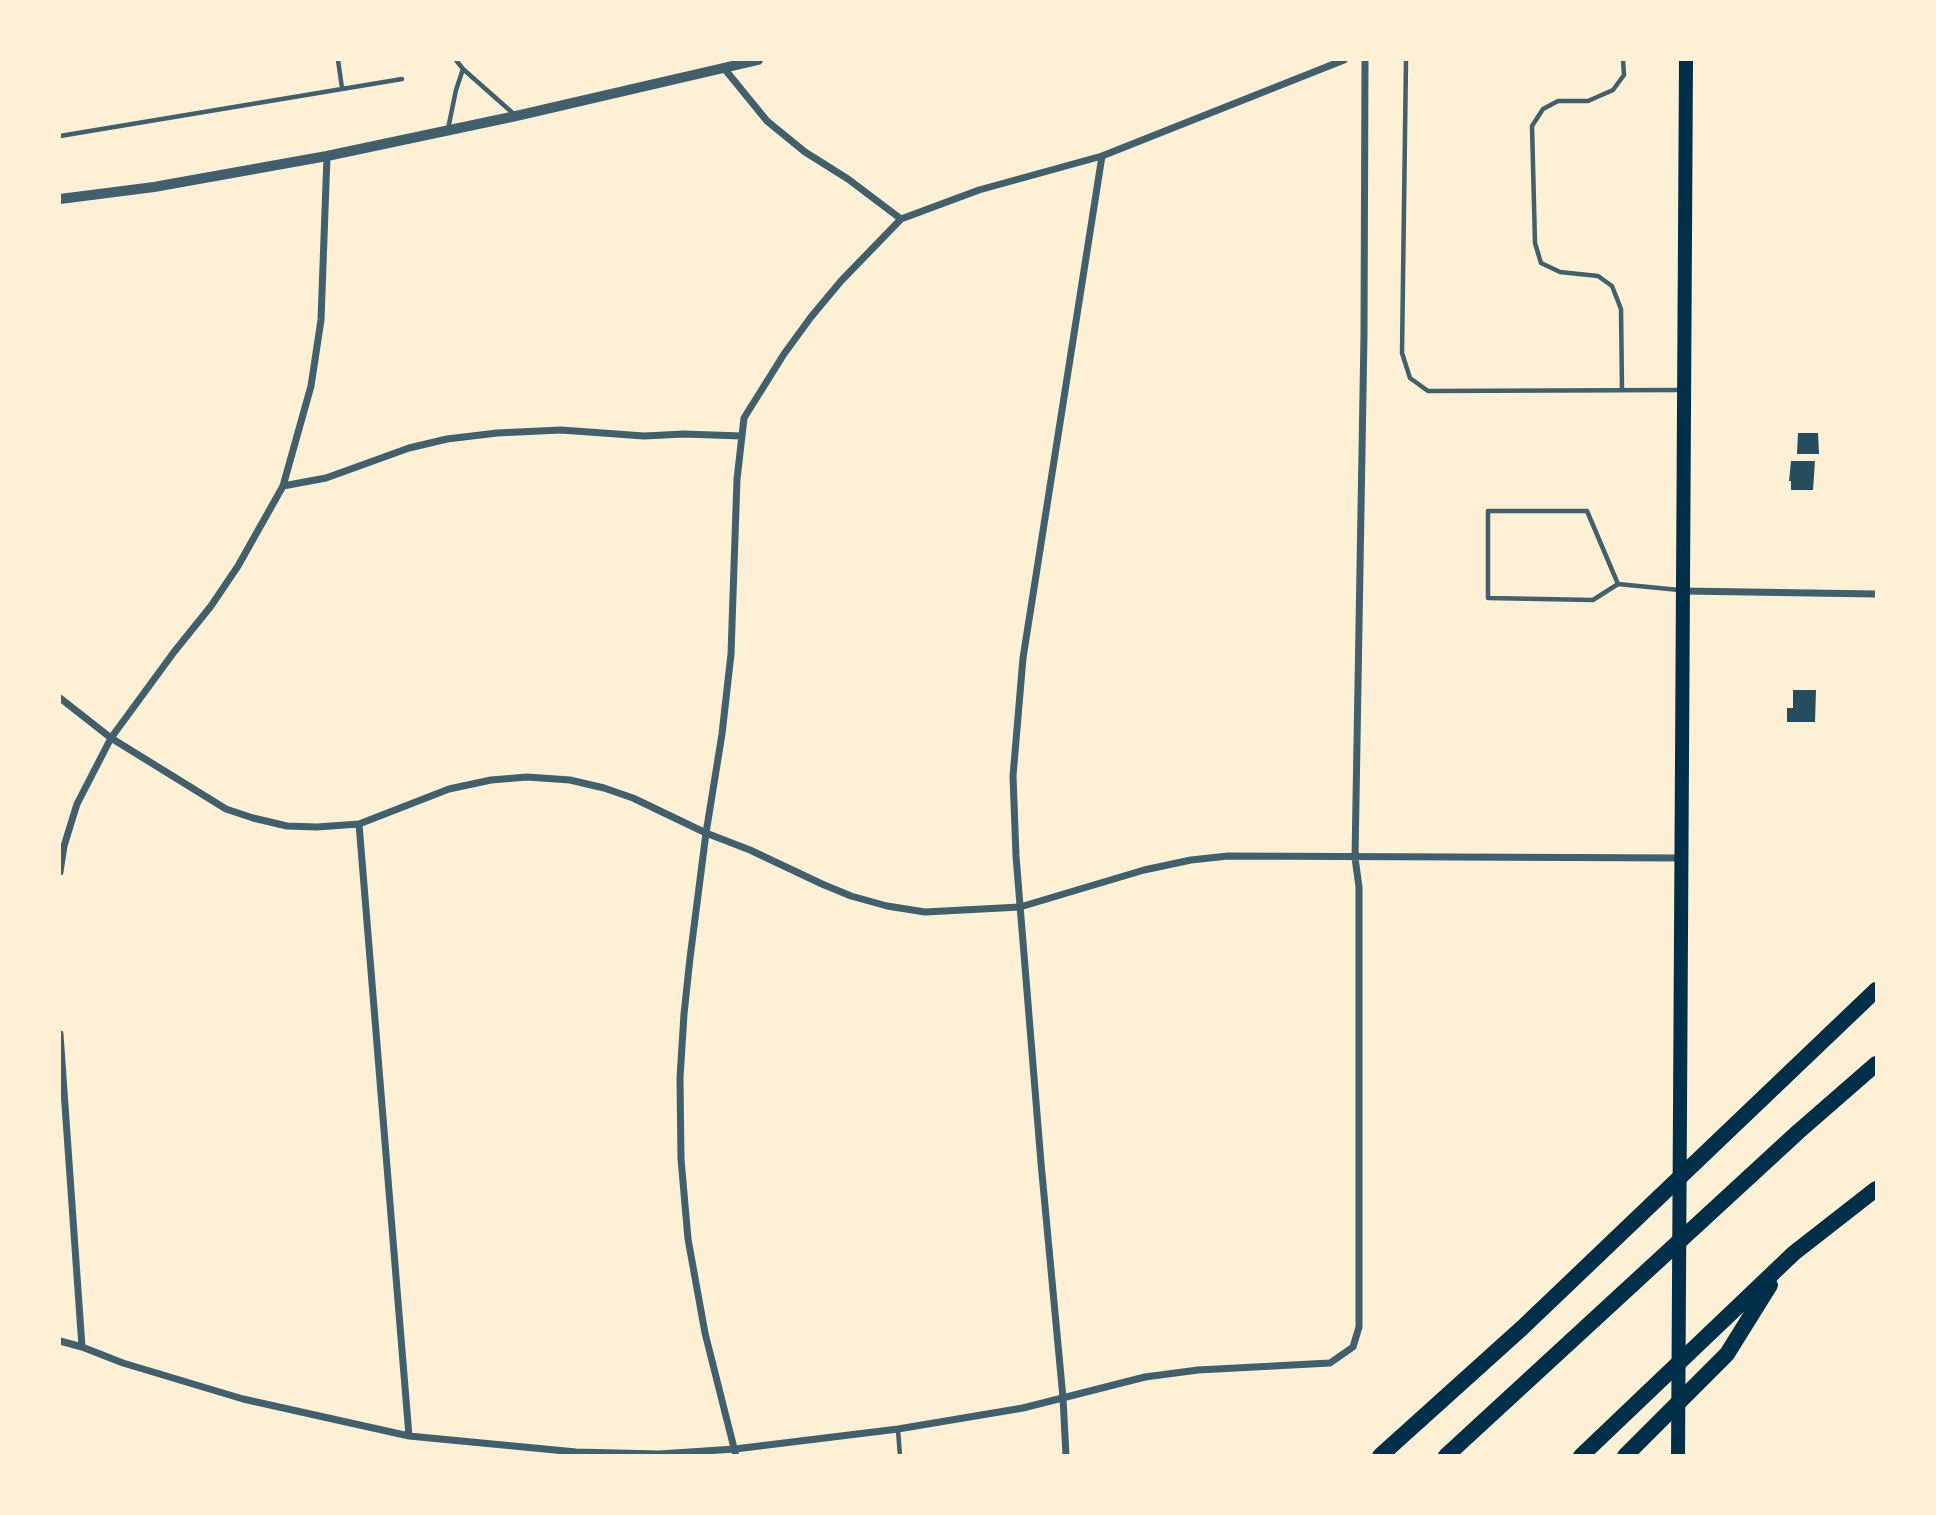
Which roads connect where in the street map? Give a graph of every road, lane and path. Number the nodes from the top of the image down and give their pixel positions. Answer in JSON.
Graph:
{"nodes":[{"id":1,"x":338,"y":60,"type":"edge"},
{"id":2,"x":456,"y":60,"type":"edge"},
{"id":3,"x":758,"y":60,"type":"edge"},
{"id":4,"x":1344,"y":60,"type":"edge"},
{"id":5,"x":1366,"y":60,"type":"edge"},
{"id":6,"x":1406,"y":60,"type":"edge"},
{"id":7,"x":1623,"y":60,"type":"edge"},
{"id":8,"x":1686,"y":60,"type":"edge"},
{"id":9,"x":723,"y":67,"type":"junction"},
{"id":10,"x":463,"y":69,"type":"junction"},
{"id":11,"x":402,"y":79,"type":"dead end"},
{"id":12,"x":342,"y":88,"type":"junction"},
{"id":13,"x":516,"y":116,"type":"junction"},
{"id":14,"x":448,"y":130,"type":"junction"},
{"id":15,"x":60,"y":136,"type":"edge"},
{"id":16,"x":327,"y":156,"type":"junction"},
{"id":17,"x":1102,"y":156,"type":"junction"},
{"id":18,"x":60,"y":199,"type":"edge"},
{"id":19,"x":901,"y":219,"type":"junction"},
{"id":20,"x":1622,"y":390,"type":"junction"},
{"id":21,"x":1685,"y":390,"type":"junction"},
{"id":22,"x":742,"y":436,"type":"junction"},
{"id":23,"x":284,"y":486,"type":"junction"},
{"id":24,"x":1618,"y":584,"type":"junction"},
{"id":25,"x":1683,"y":591,"type":"junction"},
{"id":26,"x":1877,"y":594,"type":"edge"},
{"id":27,"x":60,"y":698,"type":"edge"},
{"id":28,"x":111,"y":738,"type":"junction"},
{"id":29,"x":359,"y":824,"type":"junction"},
{"id":30,"x":706,"y":833,"type":"junction"},
{"id":31,"x":1355,"y":858,"type":"junction"},
{"id":32,"x":1682,"y":858,"type":"junction"},
{"id":33,"x":60,"y":872,"type":"edge"},
{"id":34,"x":1020,"y":907,"type":"junction"},
{"id":35,"x":1877,"y":990,"type":"edge"},
{"id":36,"x":60,"y":1034,"type":"edge"},
{"id":37,"x":1877,"y":1063,"type":"edge"},
{"id":38,"x":1877,"y":1189,"type":"edge"},
{"id":39,"x":1782,"y":1266,"type":"junction"},
{"id":40,"x":60,"y":1341,"type":"edge"},
{"id":41,"x":82,"y":1346,"type":"junction"},
{"id":42,"x":1063,"y":1398,"type":"junction"},
{"id":43,"x":898,"y":1429,"type":"junction"},
{"id":44,"x":409,"y":1436,"type":"junction"},
{"id":45,"x":736,"y":1452,"type":"edge"},
{"id":46,"x":550,"y":1453,"type":"edge"},
{"id":47,"x":900,"y":1455,"type":"edge"},
{"id":48,"x":1066,"y":1455,"type":"edge"},
{"id":49,"x":1380,"y":1455,"type":"edge"},
{"id":50,"x":1446,"y":1455,"type":"edge"},
{"id":51,"x":1581,"y":1455,"type":"edge"},
{"id":52,"x":1625,"y":1455,"type":"edge"},
{"id":53,"x":1678,"y":1455,"type":"edge"}],
"edges":[{"from":1,"to":12,"type":"lane"},
{"from":2,"to":10,"type":"lane"},
{"from":3,"to":9,"type":"street"},
{"from":4,"to":17,"type":"street"},
{"from":5,"to":31,"type":"street"},
{"from":6,"to":20,"type":"lane"},
{"from":7,"to":20,"type":"lane"},
{"from":8,"to":21,"type":"main road"},
{"from":9,"to":13,"type":"street"},
{"from":9,"to":19,"type":"street"},
{"from":10,"to":13,"type":"lane"},
{"from":10,"to":14,"type":"lane"},
{"from":11,"to":12,"type":"lane"},
{"from":12,"to":15,"type":"lane"},
{"from":13,"to":14,"type":"street"},
{"from":14,"to":16,"type":"street"},
{"from":16,"to":18,"type":"street"},
{"from":16,"to":23,"type":"street"},
{"from":17,"to":19,"type":"street"},
{"from":17,"to":34,"type":"street"},
{"from":19,"to":22,"type":"street"},
{"from":20,"to":21,"type":"lane"},
{"from":21,"to":25,"type":"main road"},
{"from":22,"to":23,"type":"street"},
{"from":22,"to":30,"type":"street"},
{"from":23,"to":28,"type":"street"},
{"from":24,"to":24,"type":"lane"},
{"from":24,"to":25,"type":"lane"},
{"from":25,"to":26,"type":"street"},
{"from":25,"to":32,"type":"main road"},
{"from":27,"to":28,"type":"street"},
{"from":28,"to":29,"type":"street"},
{"from":28,"to":33,"type":"street"},
{"from":29,"to":30,"type":"street"},
{"from":29,"to":44,"type":"street"},
{"from":30,"to":34,"type":"street"},
{"from":30,"to":45,"type":"street"},
{"from":31,"to":32,"type":"street"},
{"from":31,"to":34,"type":"street"},
{"from":31,"to":42,"type":"street"},
{"from":32,"to":53,"type":"main road"},
{"from":34,"to":42,"type":"street"},
{"from":35,"to":49,"type":"highway"},
{"from":36,"to":41,"type":"street"},
{"from":37,"to":50,"type":"highway"},
{"from":38,"to":39,"type":"highway"},
{"from":39,"to":51,"type":"highway"},
{"from":39,"to":52,"type":"highway"},
{"from":40,"to":41,"type":"street"},
{"from":41,"to":44,"type":"street"},
{"from":42,"to":43,"type":"street"},
{"from":42,"to":48,"type":"street"},
{"from":43,"to":45,"type":"street"},
{"from":43,"to":47,"type":"lane"},
{"from":44,"to":46,"type":"street"},
{"from":45,"to":46,"type":"street"}]}
